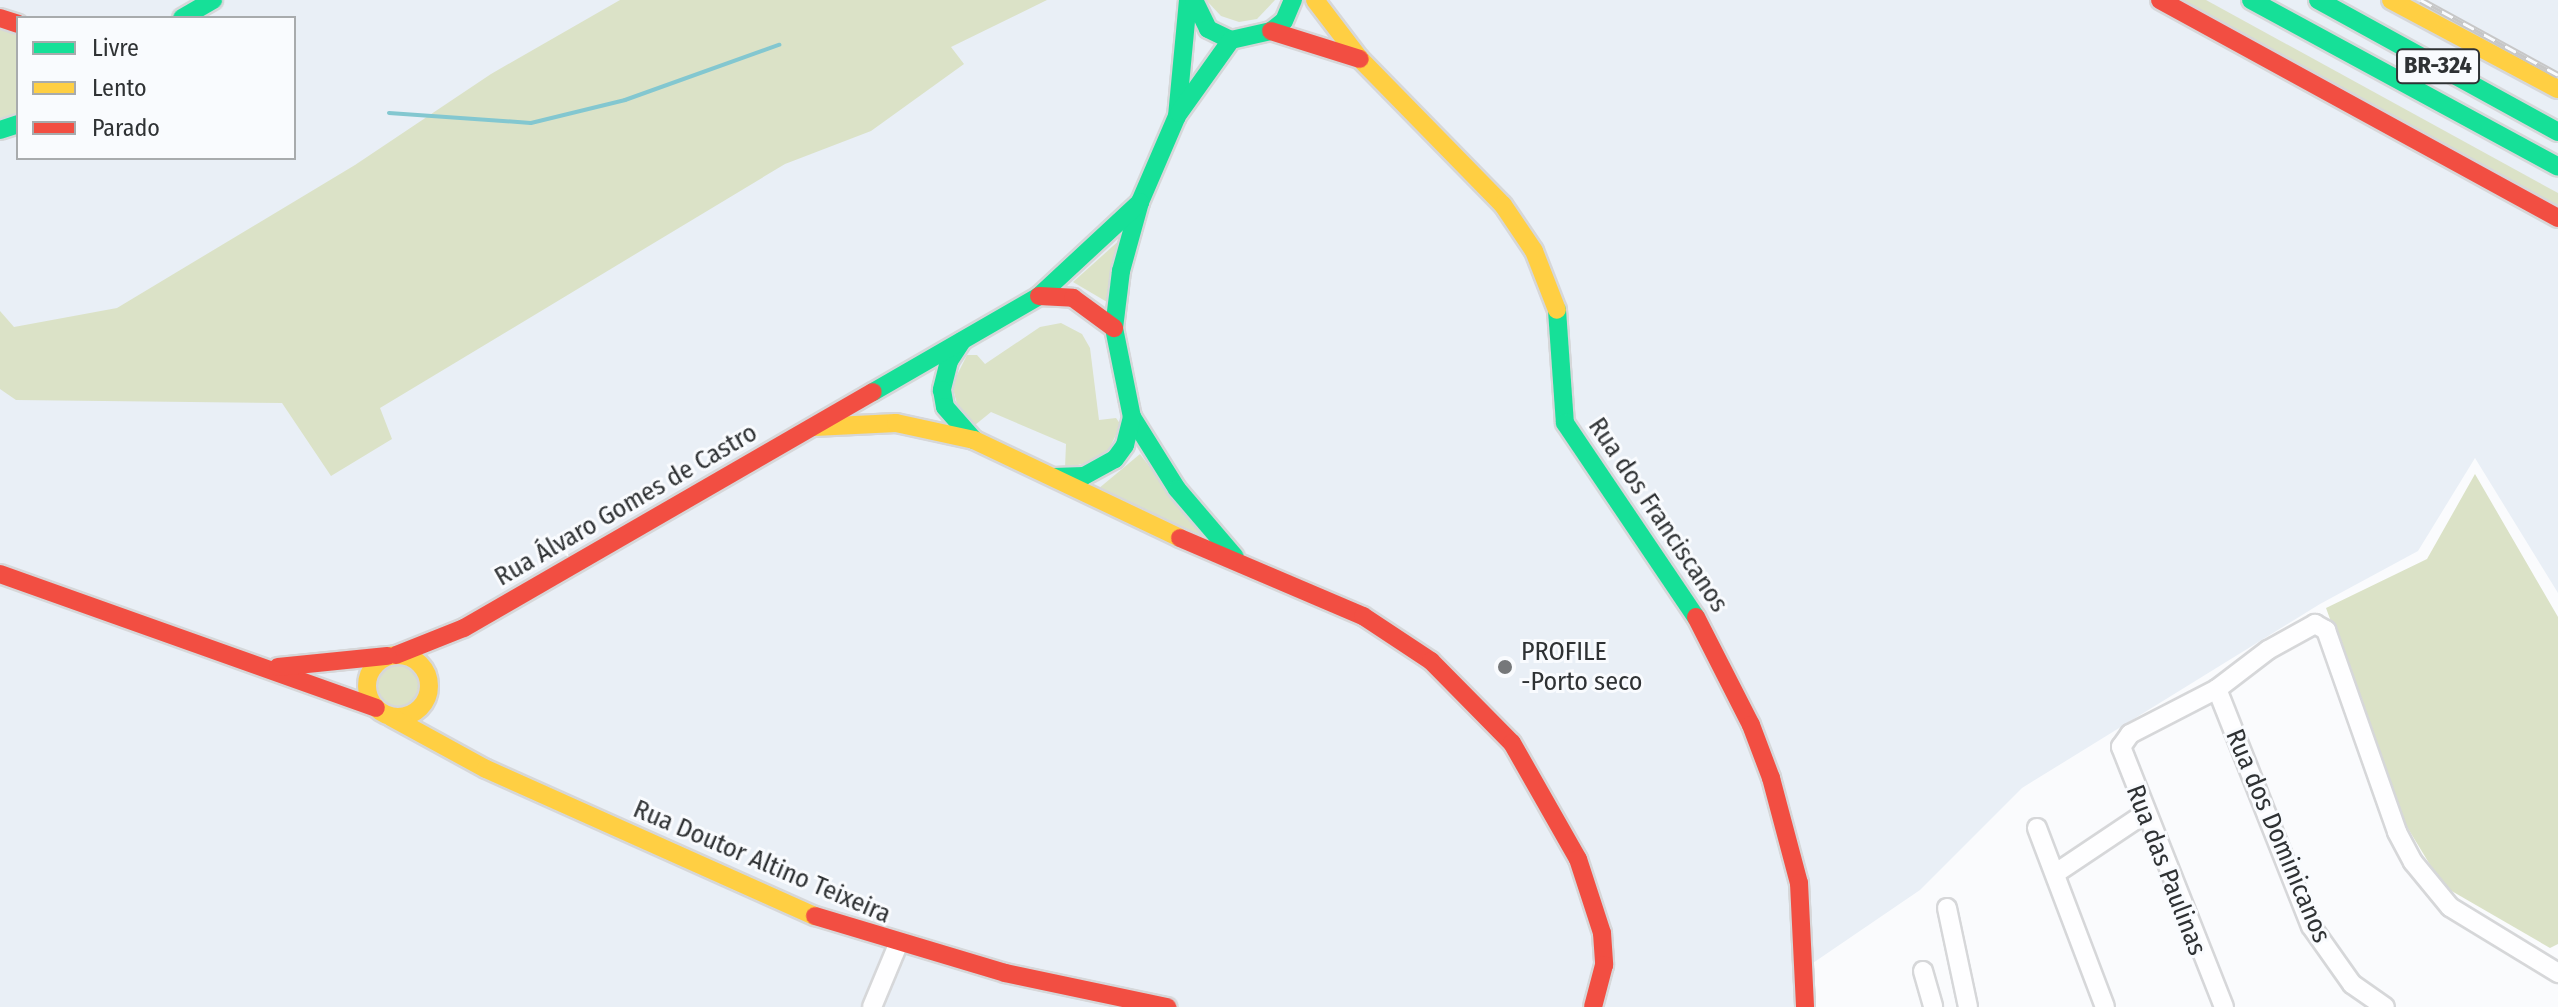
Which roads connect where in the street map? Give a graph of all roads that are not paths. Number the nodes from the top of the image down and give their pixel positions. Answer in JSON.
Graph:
{"nodes":[{"id":1,"x":213,"y":0,"type":"edge"},
{"id":2,"x":1191,"y":0,"type":"edge"},
{"id":3,"x":1293,"y":0,"type":"edge"},
{"id":4,"x":1315,"y":0,"type":"edge"},
{"id":5,"x":2160,"y":0,"type":"edge"},
{"id":6,"x":2251,"y":0,"type":"edge"},
{"id":7,"x":2318,"y":0,"type":"edge"},
{"id":8,"x":2391,"y":0,"type":"edge"},
{"id":9,"x":185,"y":16,"type":"edge"},
{"id":10,"x":1271,"y":31,"type":"junction"},
{"id":11,"x":1231,"y":40,"type":"junction"},
{"id":12,"x":1360,"y":59,"type":"junction"},
{"id":13,"x":2558,"y":89,"type":"edge"},
{"id":14,"x":1177,"y":116,"type":"junction"},
{"id":15,"x":2558,"y":132,"type":"edge"},
{"id":16,"x":2558,"y":167,"type":"edge"},
{"id":17,"x":1140,"y":202,"type":"junction"},
{"id":18,"x":2558,"y":218,"type":"edge"},
{"id":19,"x":1039,"y":296,"type":"junction"},
{"id":20,"x":1114,"y":328,"type":"junction"},
{"id":21,"x":962,"y":341,"type":"junction"},
{"id":22,"x":1132,"y":417,"type":"junction"},
{"id":23,"x":814,"y":427,"type":"junction"},
{"id":24,"x":974,"y":440,"type":"junction"},
{"id":25,"x":1050,"y":477,"type":"junction"},
{"id":26,"x":1238,"y":560,"type":"junction"},
{"id":27,"x":0,"y":574,"type":"edge"},
{"id":28,"x":464,"y":628,"type":"junction"},
{"id":29,"x":391,"y":655,"type":"junction"},
{"id":30,"x":270,"y":668,"type":"junction"},
{"id":31,"x":427,"y":677,"type":"junction"},
{"id":32,"x":2217,"y":689,"type":"junction"},
{"id":33,"x":427,"y":697,"type":"junction"},
{"id":34,"x":384,"y":713,"type":"junction"},
{"id":35,"x":445,"y":745,"type":"junction"},
{"id":36,"x":2144,"y":814,"type":"junction"},
{"id":37,"x":2037,"y":828,"type":"dead end"},
{"id":38,"x":2056,"y":873,"type":"junction"},
{"id":39,"x":1947,"y":908,"type":"dead end"},
{"id":40,"x":897,"y":947,"type":"junction"},
{"id":41,"x":1923,"y":971,"type":"dead end"},
{"id":42,"x":2558,"y":973,"type":"edge"},
{"id":43,"x":1966,"y":998,"type":"edge"},
{"id":44,"x":1932,"y":1003,"type":"edge"},
{"id":45,"x":872,"y":1007,"type":"edge"},
{"id":46,"x":1167,"y":1007,"type":"edge"},
{"id":47,"x":1593,"y":1007,"type":"edge"},
{"id":48,"x":1805,"y":1007,"type":"edge"},
{"id":49,"x":2105,"y":1007,"type":"edge"},
{"id":50,"x":2224,"y":1007,"type":"edge"},
{"id":51,"x":2385,"y":1007,"type":"edge"}],
"edges":[{"from":1,"to":9,"type":"main road"},
{"from":2,"to":11,"type":"main road"},
{"from":2,"to":14,"type":"main road","name":"Rua Álvaro Gomes de Castro"},
{"from":3,"to":10,"type":"main road"},
{"from":4,"to":12,"type":"main road","name":"Rua dos Franciscanos"},
{"from":5,"to":18,"type":"main road"},
{"from":6,"to":16,"type":"main road","number":"BR-324"},
{"from":7,"to":15,"type":"main road","number":"BR-324"},
{"from":8,"to":13,"type":"main road"},
{"from":10,"to":11,"type":"main road"},
{"from":10,"to":12,"type":"main road","name":"Rua dos Franciscanos"},
{"from":11,"to":14,"type":"main road","name":"Rua Álvaro Gomes de Castro"},
{"from":12,"to":48,"type":"main road","name":"Rua dos Franciscanos"},
{"from":14,"to":17,"type":"main road","name":"Rua Álvaro Gomes de Castro"},
{"from":17,"to":19,"type":"main road","name":"Rua Álvaro Gomes de Castro"},
{"from":17,"to":20,"type":"main road","name":"Rua Álvaro Gomes de Castro"},
{"from":19,"to":20,"type":"main road"},
{"from":19,"to":21,"type":"main road","name":"Rua Álvaro Gomes de Castro"},
{"from":20,"to":22,"type":"main road","name":"Rua Álvaro Gomes de Castro"},
{"from":21,"to":23,"type":"main road","name":"Rua Álvaro Gomes de Castro"},
{"from":21,"to":24,"type":"main road"},
{"from":22,"to":25,"type":"main road"},
{"from":22,"to":26,"type":"main road"},
{"from":23,"to":24,"type":"main road","name":"Rua Álvaro Gomes de Castro"},
{"from":23,"to":28,"type":"main road","name":"Rua Álvaro Gomes de Castro"},
{"from":24,"to":25,"type":"main road","name":"Rua Álvaro Gomes de Castro"},
{"from":25,"to":26,"type":"main road"},
{"from":26,"to":47,"type":"main road"},
{"from":27,"to":30,"type":"main road","name":"Rua Doutor Altino Teixeira"},
{"from":28,"to":29,"type":"main road","name":"Rua Doutor Altino Teixeira"},
{"from":28,"to":31,"type":"main road"},
{"from":29,"to":30,"type":"main road","name":"Rua Doutor Altino Teixeira"},
{"from":29,"to":31,"type":"main road"},
{"from":29,"to":34,"type":"main road"},
{"from":30,"to":34,"type":"main road","name":"Rua Doutor Altino Teixeira"},
{"from":31,"to":33,"type":"main road"},
{"from":32,"to":36,"type":"street","name":"Rua das Paulinas"},
{"from":32,"to":42,"type":"street"},
{"from":32,"to":51,"type":"street","name":"Rua dos Dominicanos"},
{"from":33,"to":34,"type":"main road"},
{"from":33,"to":35,"type":"main road"},
{"from":34,"to":35,"type":"main road","name":"Rua Doutor Altino Teixeira"},
{"from":35,"to":40,"type":"main road","name":"Rua Doutor Altino Teixeira"},
{"from":36,"to":38,"type":"street"},
{"from":36,"to":50,"type":"street","name":"Rua das Paulinas"},
{"from":37,"to":38,"type":"street"},
{"from":38,"to":49,"type":"street"},
{"from":39,"to":43,"type":"street"},
{"from":40,"to":45,"type":"street"},
{"from":40,"to":46,"type":"main road","name":"Rua Doutor Altino Teixeira"},
{"from":41,"to":44,"type":"street"},
{"from":43,"to":44,"type":"street"}]}
